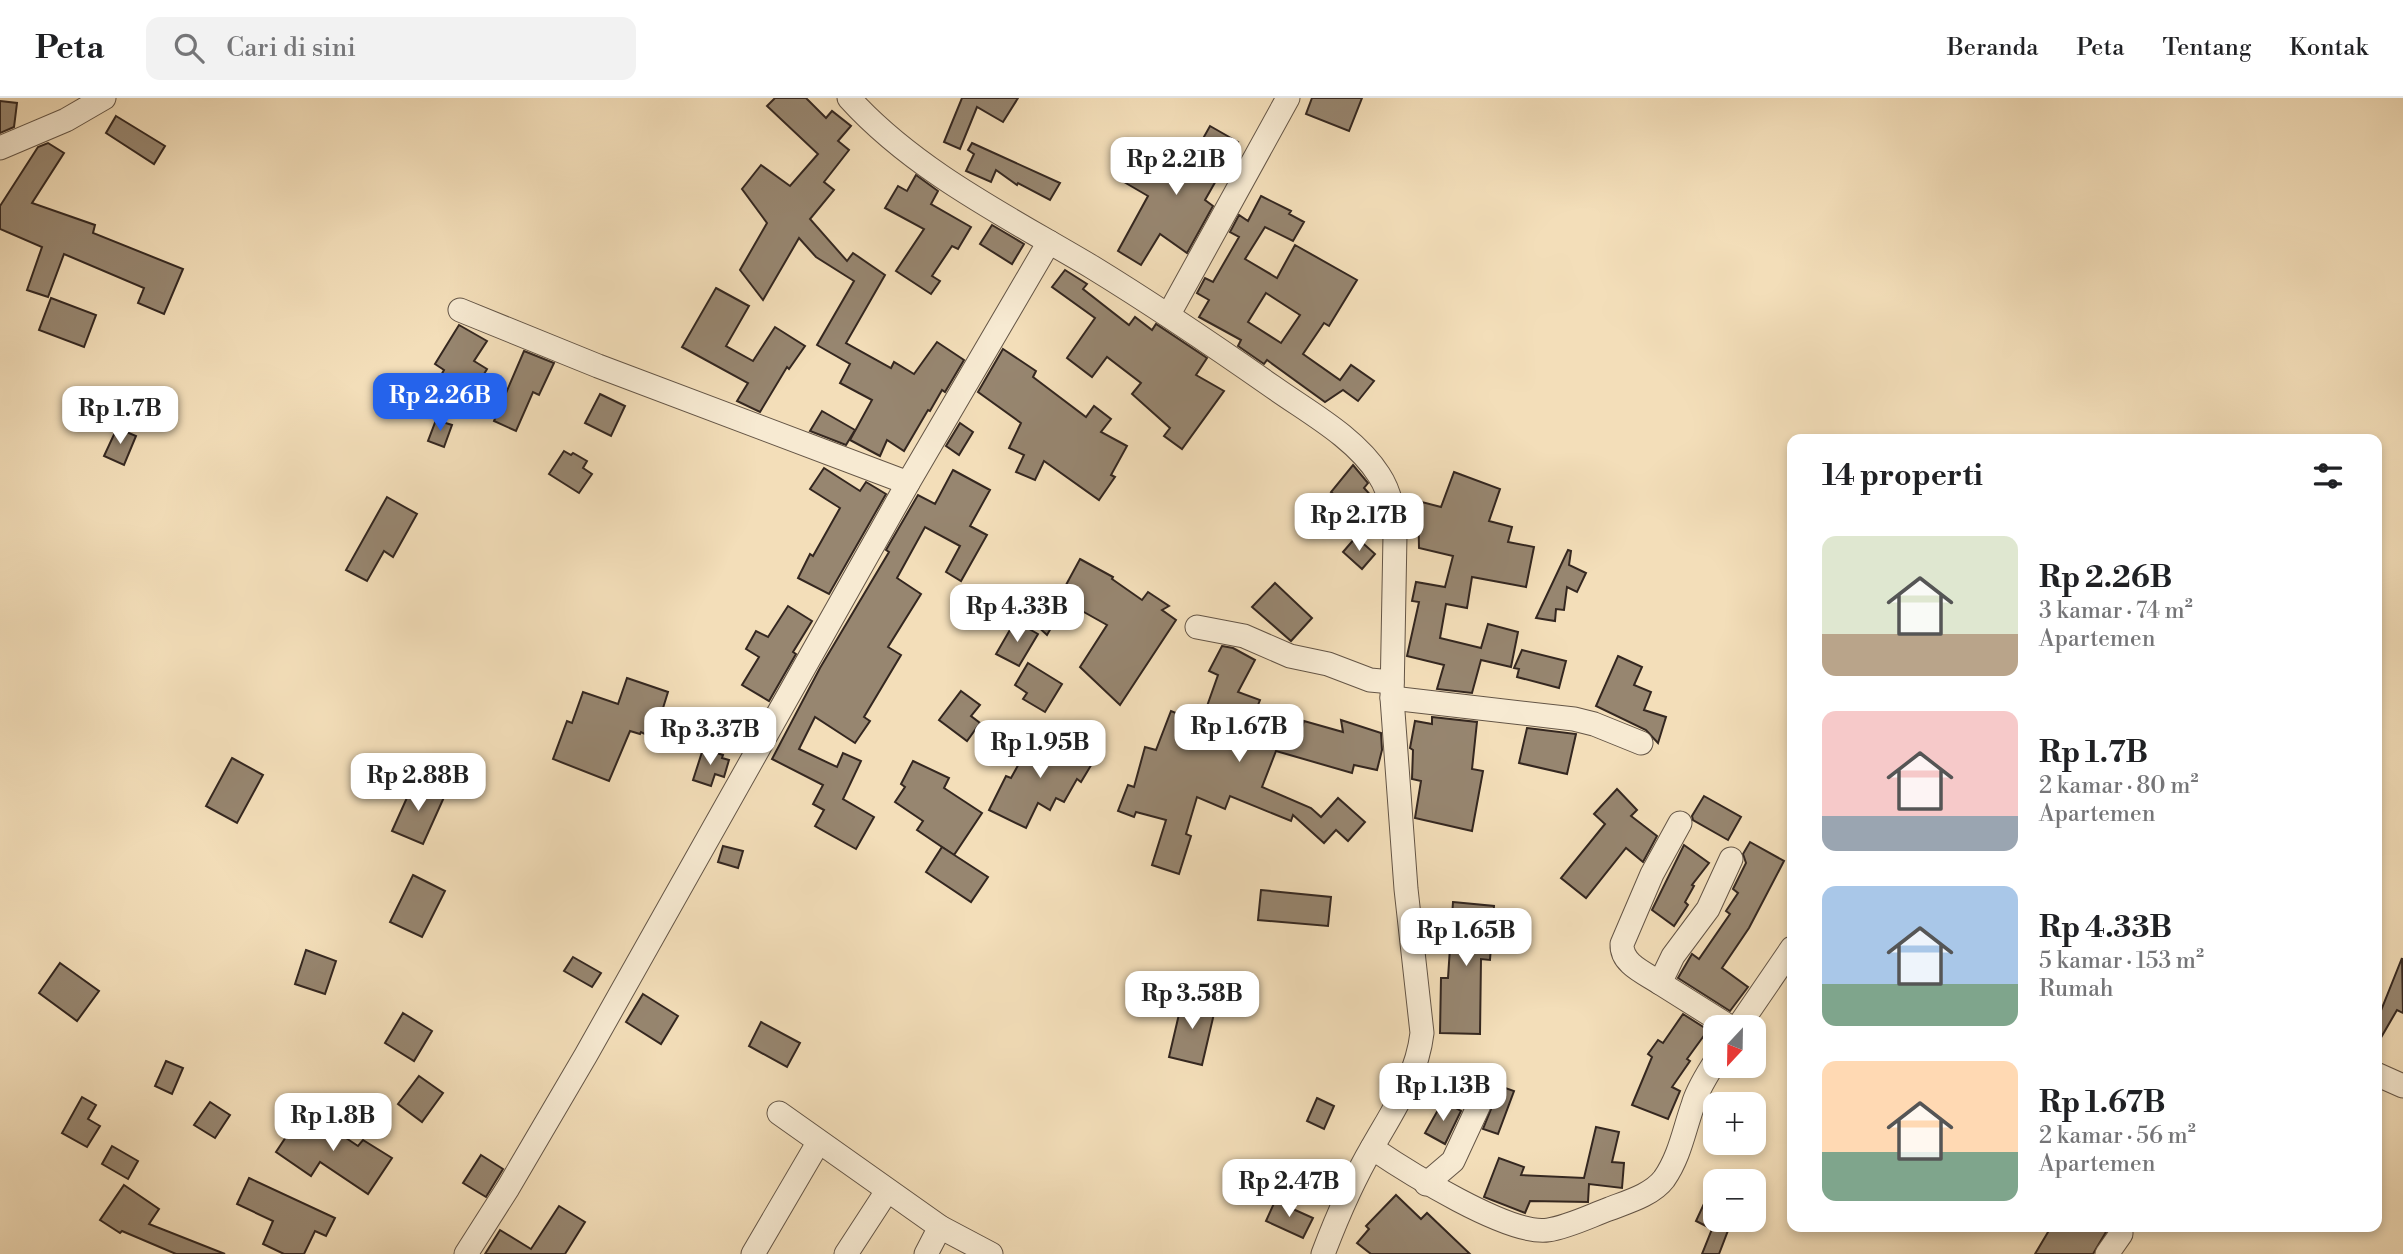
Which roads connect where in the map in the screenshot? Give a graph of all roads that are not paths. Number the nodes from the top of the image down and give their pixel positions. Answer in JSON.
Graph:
{"nodes":[{"id":1,"x":104,"y":98,"type":"edge"},
{"id":2,"x":849,"y":98,"type":"edge"},
{"id":3,"x":1288,"y":98,"type":"edge"},
{"id":4,"x":0,"y":148,"type":"edge"},
{"id":5,"x":1049,"y":242,"type":"junction"},
{"id":6,"x":460,"y":310,"type":"dead end"},
{"id":7,"x":1169,"y":314,"type":"junction"},
{"id":8,"x":908,"y":483,"type":"junction"},
{"id":9,"x":1197,"y":627,"type":"dead end"},
{"id":10,"x":1392,"y":690,"type":"junction"},
{"id":11,"x":1641,"y":743,"type":"dead end"},
{"id":12,"x":1680,"y":823,"type":"dead end"},
{"id":13,"x":1731,"y":859,"type":"dead end"},
{"id":14,"x":1787,"y":955,"type":"edge"},
{"id":15,"x":1660,"y":984,"type":"junction"},
{"id":16,"x":1710,"y":1015,"type":"edge"},
{"id":17,"x":1746,"y":1015,"type":"edge"},
{"id":18,"x":2382,"y":1077,"type":"edge"},
{"id":19,"x":1706,"y":1078,"type":"edge"},
{"id":20,"x":2403,"y":1086,"type":"edge"},
{"id":21,"x":1479,"y":1105,"type":"dead end"},
{"id":22,"x":779,"y":1113,"type":"dead end"},
{"id":23,"x":818,"y":1143,"type":"junction"},
{"id":24,"x":1372,"y":1148,"type":"junction"},
{"id":25,"x":1426,"y":1184,"type":"junction"},
{"id":26,"x":887,"y":1191,"type":"junction"},
{"id":27,"x":940,"y":1227,"type":"junction"},
{"id":28,"x":2121,"y":1232,"type":"edge"},
{"id":29,"x":466,"y":1254,"type":"edge"},
{"id":30,"x":753,"y":1254,"type":"edge"},
{"id":31,"x":846,"y":1254,"type":"edge"},
{"id":32,"x":926,"y":1254,"type":"edge"},
{"id":33,"x":991,"y":1254,"type":"edge"},
{"id":34,"x":1323,"y":1254,"type":"edge"},
{"id":35,"x":2107,"y":1254,"type":"edge"}],
"edges":[{"from":1,"to":4,"type":"street"},
{"from":2,"to":5,"type":"street"},
{"from":3,"to":7,"type":"street"},
{"from":5,"to":7,"type":"street"},
{"from":5,"to":8,"type":"street"},
{"from":6,"to":8,"type":"street"},
{"from":7,"to":10,"type":"street"},
{"from":8,"to":29,"type":"street"},
{"from":9,"to":10,"type":"street"},
{"from":10,"to":11,"type":"street"},
{"from":10,"to":24,"type":"street"},
{"from":12,"to":15,"type":"street"},
{"from":13,"to":15,"type":"street"},
{"from":14,"to":17,"type":"street"},
{"from":15,"to":16,"type":"street"},
{"from":18,"to":20,"type":"street"},
{"from":19,"to":25,"type":"street"},
{"from":21,"to":25,"type":"street"},
{"from":22,"to":23,"type":"street"},
{"from":23,"to":26,"type":"street"},
{"from":23,"to":30,"type":"street"},
{"from":24,"to":25,"type":"street"},
{"from":24,"to":34,"type":"street"},
{"from":26,"to":27,"type":"street"},
{"from":26,"to":31,"type":"street"},
{"from":27,"to":32,"type":"street"},
{"from":27,"to":33,"type":"street"},
{"from":28,"to":35,"type":"street"}]}
